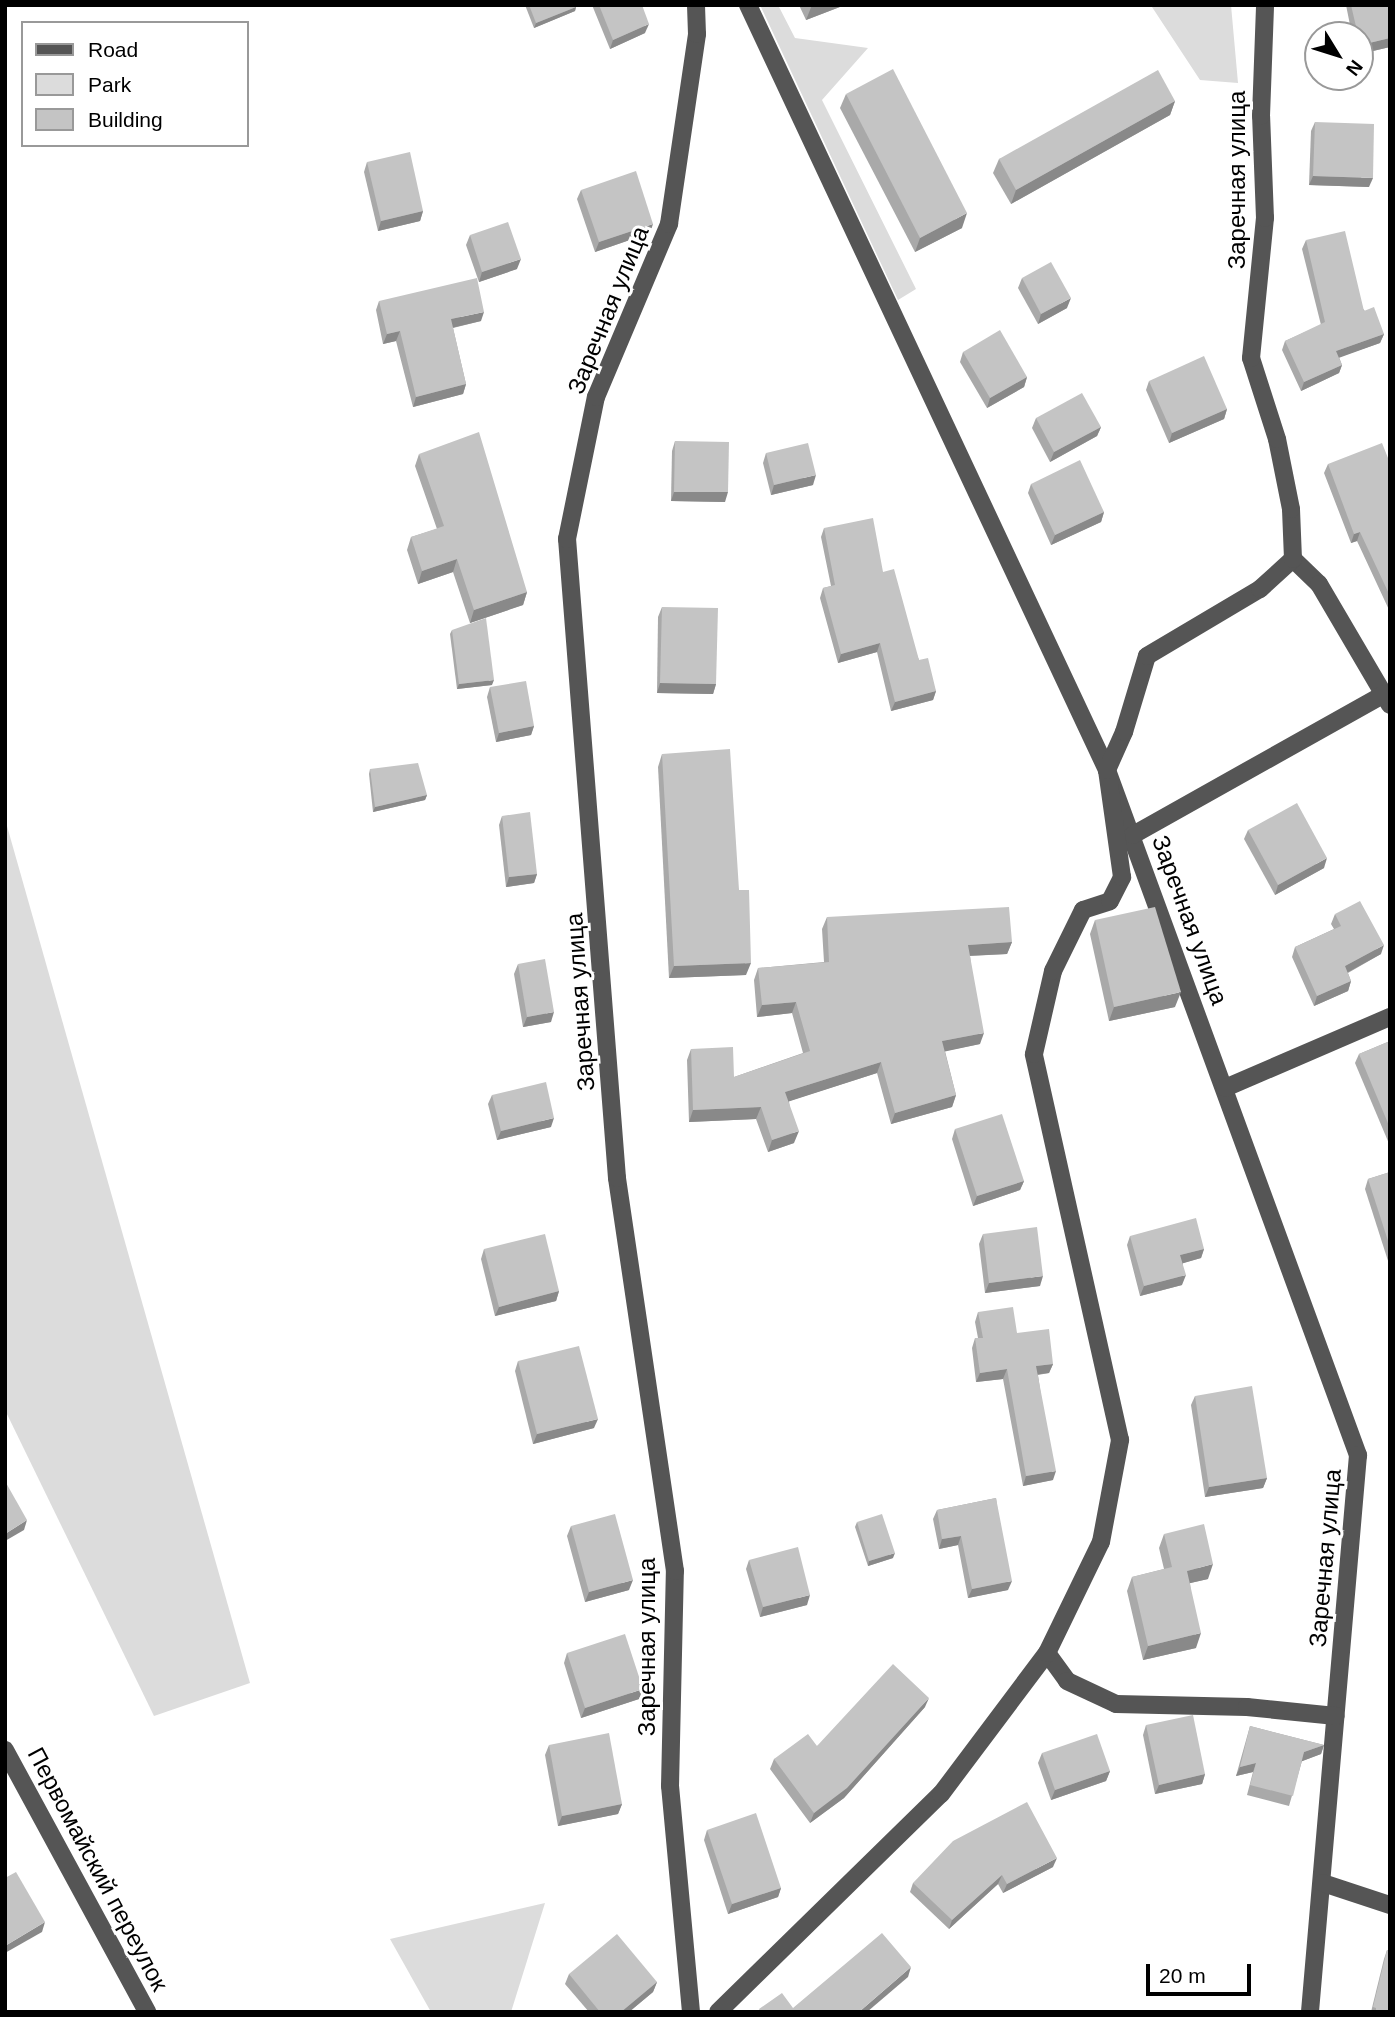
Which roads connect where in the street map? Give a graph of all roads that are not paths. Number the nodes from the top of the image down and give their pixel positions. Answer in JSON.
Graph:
{"nodes":[{"id":1,"x":696,"y":5,"type":"edge"},
{"id":2,"x":748,"y":5,"type":"edge"},
{"id":3,"x":1265,"y":5,"type":"edge"},
{"id":4,"x":1293,"y":559,"type":"junction"},
{"id":5,"x":1387,"y":699,"type":"edge"},
{"id":6,"x":1107,"y":770,"type":"junction"},
{"id":7,"x":1133,"y":835,"type":"junction"},
{"id":8,"x":1390,"y":1017,"type":"edge"},
{"id":9,"x":1225,"y":1088,"type":"junction"},
{"id":10,"x":1047,"y":1653,"type":"junction"},
{"id":11,"x":1336,"y":1716,"type":"junction"},
{"id":12,"x":5,"y":1750,"type":"edge"},
{"id":13,"x":1323,"y":1883,"type":"junction"},
{"id":14,"x":1390,"y":1905,"type":"edge"},
{"id":15,"x":147,"y":2012,"type":"edge"},
{"id":16,"x":691,"y":2012,"type":"edge"},
{"id":17,"x":718,"y":2012,"type":"edge"},
{"id":18,"x":1310,"y":2012,"type":"edge"}],
"edges":[{"from":1,"to":16,"type":"street","name":"Заречная улица"},
{"from":2,"to":6,"type":"street","name":"Заречная улица"},
{"from":3,"to":4,"type":"street","name":"Заречная улица"},
{"from":4,"to":5,"type":"street"},
{"from":4,"to":6,"type":"street"},
{"from":5,"to":7,"type":"street"},
{"from":6,"to":7,"type":"street","name":"Заречная улица"},
{"from":6,"to":10,"type":"street","name":"Заречная улица"},
{"from":7,"to":9,"type":"street","name":"Заречная улица"},
{"from":8,"to":9,"type":"street"},
{"from":9,"to":11,"type":"street","name":"Заречная улица"},
{"from":10,"to":11,"type":"street"},
{"from":10,"to":17,"type":"street","name":"Заречная улица"},
{"from":11,"to":13,"type":"street","name":"Заречная улица"},
{"from":12,"to":15,"type":"street","name":"Первомайский переулок"},
{"from":13,"to":14,"type":"street"},
{"from":13,"to":18,"type":"street","name":"Заречная улица"}]}
